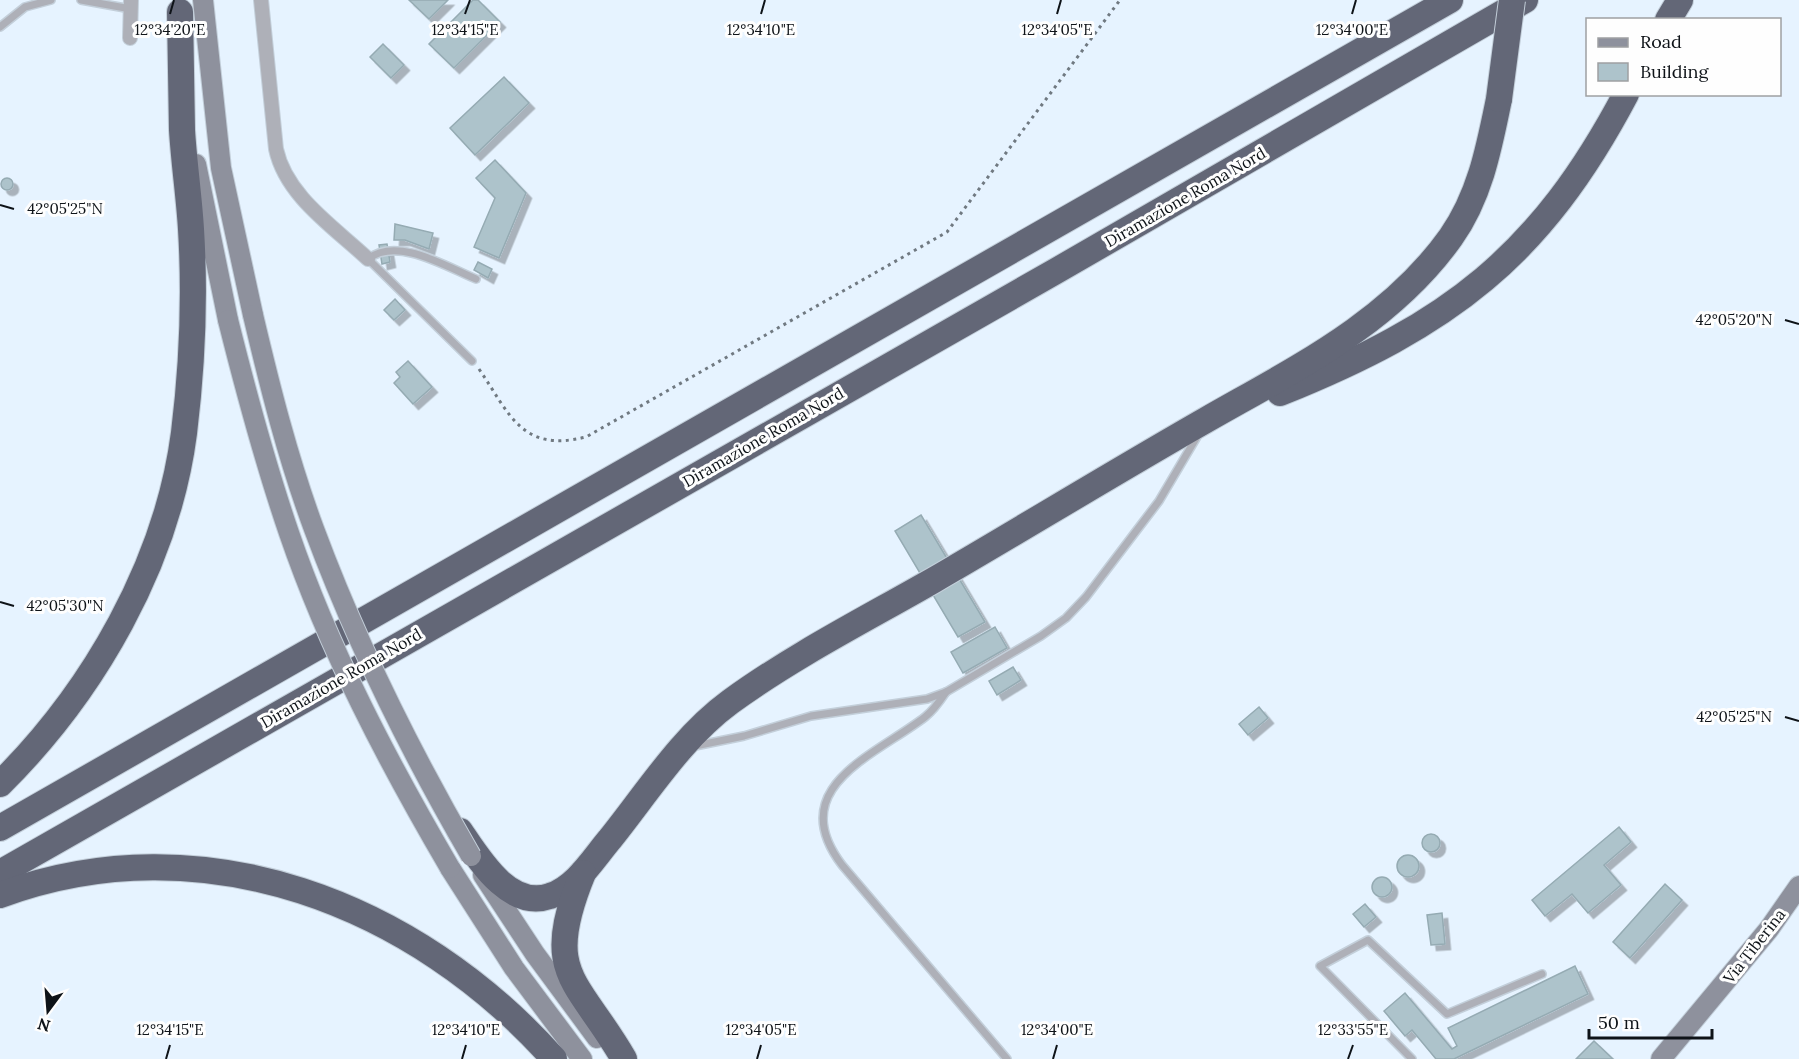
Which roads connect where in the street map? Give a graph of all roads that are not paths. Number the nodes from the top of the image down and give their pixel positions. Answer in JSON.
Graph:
{"nodes":[{"id":1,"x":51,"y":0,"type":"edge"},
{"id":2,"x":81,"y":0,"type":"edge"},
{"id":3,"x":203,"y":0,"type":"edge"},
{"id":4,"x":261,"y":0,"type":"edge"},
{"id":5,"x":1450,"y":0,"type":"edge"},
{"id":6,"x":1512,"y":0,"type":"edge"},
{"id":7,"x":1525,"y":0,"type":"edge"},
{"id":8,"x":1680,"y":0,"type":"edge"},
{"id":9,"x":131,"y":4,"type":"edge"},
{"id":10,"x":179,"y":6,"type":"edge"},
{"id":11,"x":1669,"y":18,"type":"edge"},
{"id":12,"x":0,"y":27,"type":"edge"},
{"id":13,"x":130,"y":38,"type":"dead end"},
{"id":14,"x":1625,"y":96,"type":"edge"},
{"id":15,"x":368,"y":259,"type":"junction"},
{"id":16,"x":476,"y":279,"type":"dead end"},
{"id":17,"x":472,"y":361,"type":"road end"},
{"id":18,"x":1207,"y":420,"type":"junction"},
{"id":19,"x":946,"y":692,"type":"junction"},
{"id":20,"x":683,"y":748,"type":"junction"},
{"id":21,"x":0,"y":784,"type":"edge"},
{"id":22,"x":439,"y":801,"type":"junction"},
{"id":23,"x":0,"y":828,"type":"edge"},
{"id":24,"x":584,"y":870,"type":"junction"},
{"id":25,"x":0,"y":873,"type":"edge"},
{"id":26,"x":1799,"y":886,"type":"edge"},
{"id":27,"x":0,"y":895,"type":"edge"},
{"id":28,"x":1542,"y":974,"type":"dead end"},
{"id":29,"x":554,"y":1059,"type":"edge"},
{"id":30,"x":582,"y":1059,"type":"edge"},
{"id":31,"x":613,"y":1059,"type":"edge"},
{"id":32,"x":624,"y":1059,"type":"edge"},
{"id":33,"x":1007,"y":1059,"type":"edge"},
{"id":34,"x":1412,"y":1059,"type":"edge"},
{"id":35,"x":1661,"y":1059,"type":"edge"}],
"edges":[{"from":1,"to":12,"type":"lane"},
{"from":2,"to":9,"type":"lane"},
{"from":3,"to":22,"type":"main road","bridge":true},
{"from":4,"to":15,"type":"street"},
{"from":5,"to":23,"type":"highway"},
{"from":6,"to":18,"type":"highway","bridge":true},
{"from":7,"to":25,"type":"highway","name":"Diramazione Roma Nord"},
{"from":8,"to":11,"type":"highway"},
{"from":9,"to":13,"type":"street"},
{"from":10,"to":21,"type":"highway"},
{"from":10,"to":30,"type":"main road","bridge":true},
{"from":14,"to":18,"type":"highway"},
{"from":15,"to":16,"type":"lane"},
{"from":15,"to":17,"type":"lane"},
{"from":18,"to":19,"type":"lane"},
{"from":18,"to":20,"type":"highway"},
{"from":19,"to":20,"type":"lane"},
{"from":19,"to":33,"type":"lane"},
{"from":20,"to":24,"type":"highway"},
{"from":22,"to":24,"type":"highway"},
{"from":22,"to":31,"type":"main road","bridge":true},
{"from":24,"to":32,"type":"highway"},
{"from":26,"to":35,"type":"main road","name":"Via Tiberina"},
{"from":27,"to":29,"type":"highway"},
{"from":28,"to":34,"type":"lane"}]}
